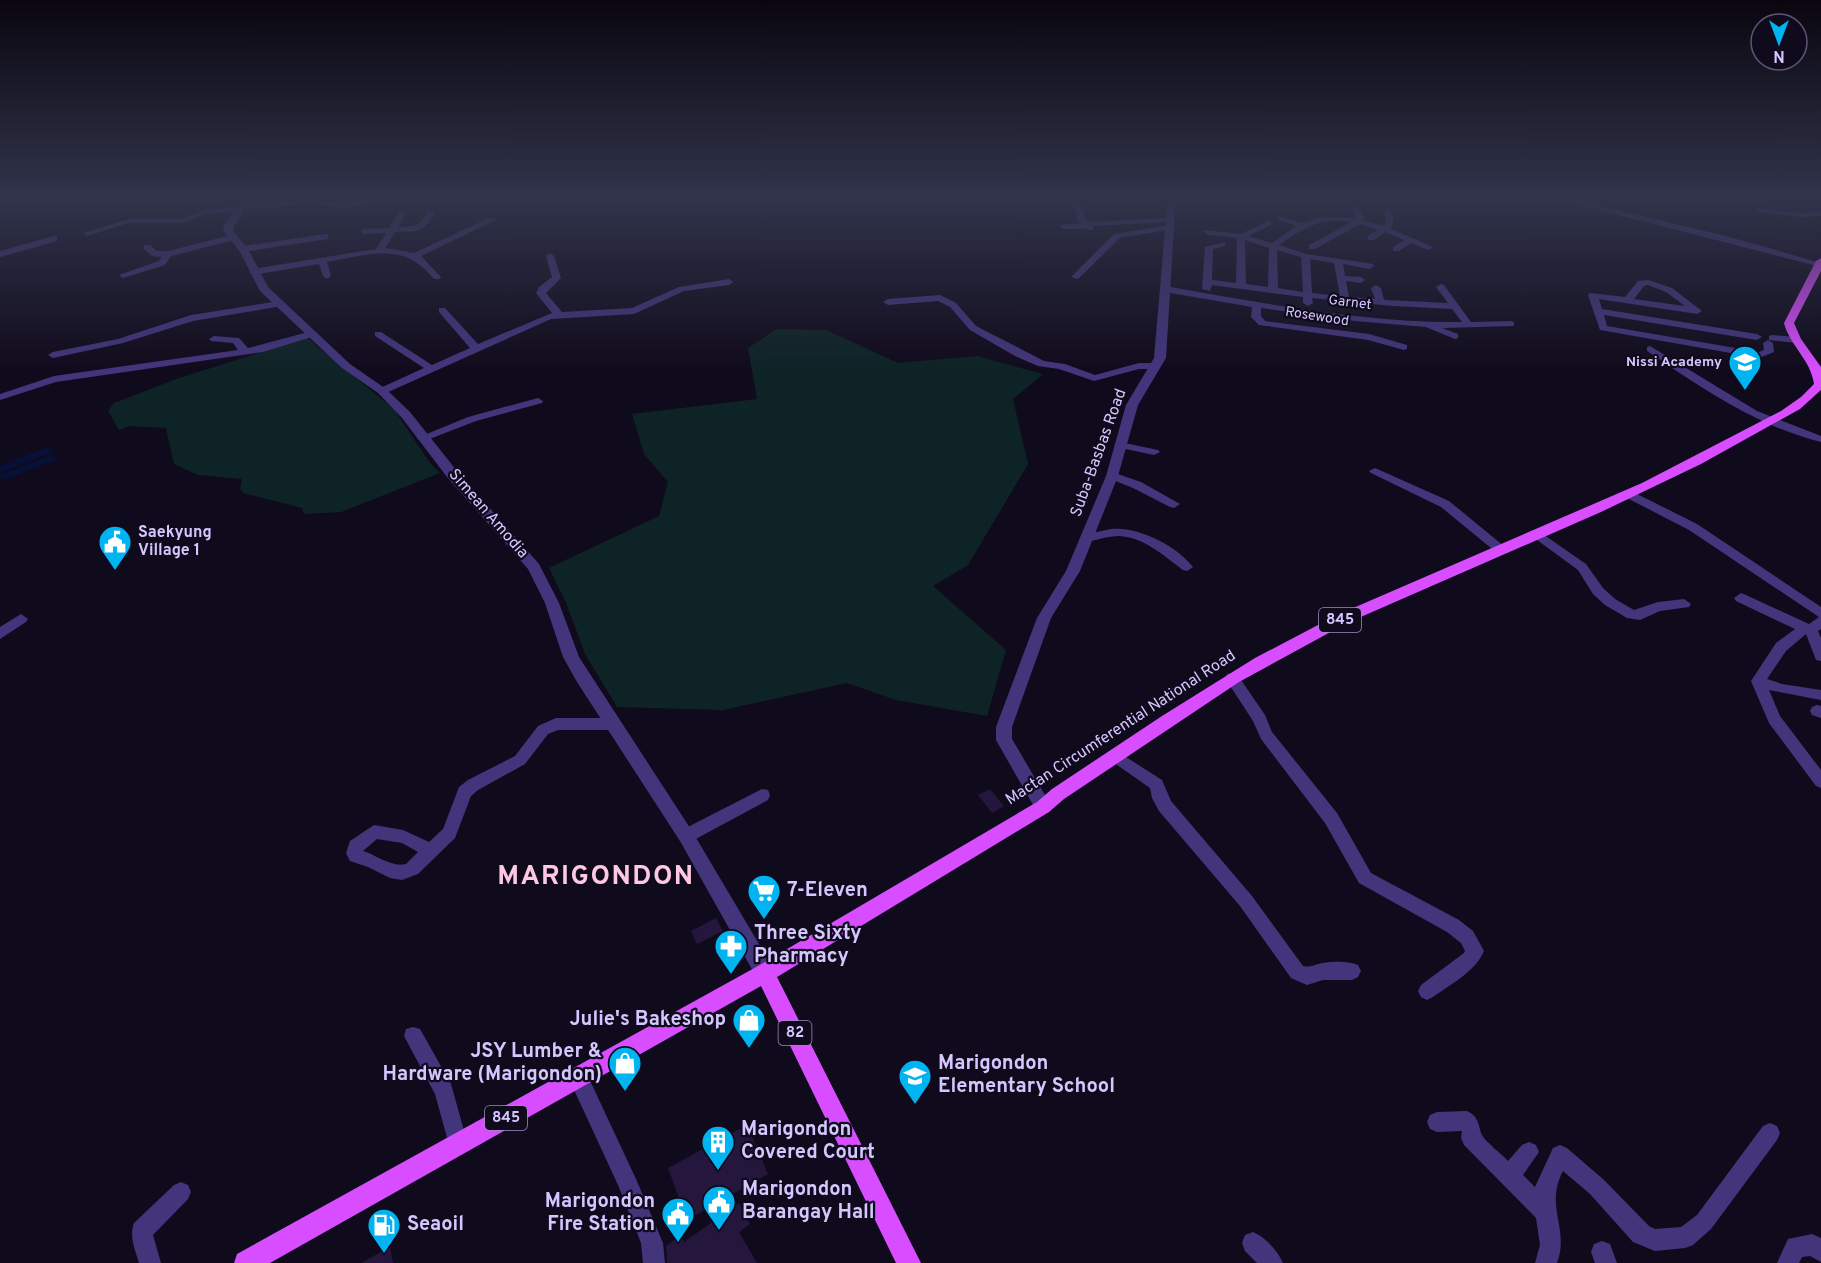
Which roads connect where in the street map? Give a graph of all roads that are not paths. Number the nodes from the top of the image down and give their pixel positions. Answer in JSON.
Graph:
{"nodes":[{"id":1,"x":154,"y":254,"type":"edge"},
{"id":2,"x":168,"y":254,"type":"joint"},
{"id":3,"x":245,"y":254,"type":"edge"},
{"id":4,"x":362,"y":254,"type":"edge"},
{"id":5,"x":411,"y":254,"type":"edge"},
{"id":6,"x":1099,"y":254,"type":"edge"},
{"id":7,"x":1167,"y":254,"type":"edge"},
{"id":8,"x":1209,"y":254,"type":"edge"},
{"id":9,"x":1241,"y":254,"type":"edge"},
{"id":10,"x":1272,"y":254,"type":"edge"},
{"id":11,"x":1298,"y":254,"type":"edge"},
{"id":12,"x":1775,"y":254,"type":"edge"},
{"id":13,"x":416,"y":255,"type":"joint"},
{"id":14,"x":550,"y":255,"type":"dead end"},
{"id":15,"x":1305,"y":256,"type":"junction"},
{"id":16,"x":322,"y":261,"type":"junction"},
{"id":17,"x":1338,"y":262,"type":"junction"},
{"id":18,"x":1370,"y":266,"type":"dead end"},
{"id":19,"x":1819,"y":267,"type":"edge"},
{"id":20,"x":253,"y":272,"type":"junction"},
{"id":21,"x":123,"y":275,"type":"dead end"},
{"id":22,"x":327,"y":276,"type":"dead end"},
{"id":23,"x":437,"y":277,"type":"dead end"},
{"id":24,"x":1075,"y":277,"type":"dead end"},
{"id":25,"x":1341,"y":278,"type":"junction"},
{"id":26,"x":1362,"y":280,"type":"dead end"},
{"id":27,"x":729,"y":282,"type":"dead end"},
{"id":28,"x":1207,"y":282,"type":"junction"},
{"id":29,"x":1241,"y":286,"type":"junction"},
{"id":30,"x":1441,"y":286,"type":"dead end"},
{"id":31,"x":1377,"y":288,"type":"dead end"},
{"id":32,"x":1274,"y":290,"type":"junction"},
{"id":33,"x":1165,"y":291,"type":"junction"},
{"id":34,"x":1308,"y":295,"type":"junction"},
{"id":35,"x":1414,"y":296,"type":"dead end"},
{"id":36,"x":1206,"y":297,"type":"junction"},
{"id":37,"x":1345,"y":299,"type":"junction"},
{"id":38,"x":1628,"y":300,"type":"junction"},
{"id":39,"x":888,"y":302,"type":"dead end"},
{"id":40,"x":1380,"y":302,"type":"junction"},
{"id":41,"x":279,"y":304,"type":"junction"},
{"id":42,"x":1257,"y":304,"type":"junction"},
{"id":43,"x":1421,"y":306,"type":"junction"},
{"id":44,"x":1455,"y":306,"type":"junction"},
{"id":45,"x":442,"y":310,"type":"dead end"},
{"id":46,"x":1308,"y":311,"type":"junction"},
{"id":47,"x":1598,"y":311,"type":"junction"},
{"id":48,"x":1697,"y":311,"type":"junction"},
{"id":49,"x":558,"y":314,"type":"junction"},
{"id":50,"x":1364,"y":319,"type":"junction"},
{"id":51,"x":1421,"y":324,"type":"junction"},
{"id":52,"x":1468,"y":324,"type":"junction"},
{"id":53,"x":1510,"y":324,"type":"dead end"},
{"id":54,"x":1708,"y":329,"type":"junction"},
{"id":55,"x":312,"y":334,"type":"junction"},
{"id":56,"x":378,"y":334,"type":"dead end"},
{"id":57,"x":1455,"y":336,"type":"dead end"},
{"id":58,"x":1369,"y":337,"type":"junction"},
{"id":59,"x":214,"y":339,"type":"dead end"},
{"id":60,"x":1772,"y":340,"type":"junction"},
{"id":61,"x":1798,"y":342,"type":"junction"},
{"id":62,"x":1404,"y":347,"type":"dead end"},
{"id":63,"x":476,"y":348,"type":"junction"},
{"id":64,"x":1650,"y":349,"type":"dead end"},
{"id":65,"x":244,"y":350,"type":"junction"},
{"id":66,"x":54,"y":355,"type":"dead end"},
{"id":67,"x":87,"y":361,"type":"junction"},
{"id":68,"x":1155,"y":366,"type":"junction"},
{"id":69,"x":432,"y":369,"type":"junction"},
{"id":70,"x":382,"y":392,"type":"junction"},
{"id":71,"x":0,"y":397,"type":"edge"},
{"id":72,"x":538,"y":401,"type":"dead end"},
{"id":73,"x":1775,"y":419,"type":"junction"},
{"id":74,"x":423,"y":438,"type":"junction"},
{"id":75,"x":1821,"y":439,"type":"edge"},
{"id":76,"x":1120,"y":445,"type":"junction"},
{"id":77,"x":1154,"y":452,"type":"dead end"},
{"id":78,"x":1375,"y":471,"type":"dead end"},
{"id":79,"x":1112,"y":476,"type":"junction"},
{"id":80,"x":1631,"y":495,"type":"junction"},
{"id":81,"x":1174,"y":504,"type":"dead end"},
{"id":82,"x":1537,"y":534,"type":"junction"},
{"id":83,"x":1086,"y":538,"type":"junction"},
{"id":84,"x":1501,"y":550,"type":"junction"},
{"id":85,"x":1187,"y":567,"type":"dead end"},
{"id":86,"x":1741,"y":598,"type":"dead end"},
{"id":87,"x":1684,"y":604,"type":"dead end"},
{"id":88,"x":1821,"y":613,"type":"edge"},
{"id":89,"x":21,"y":619,"type":"dead end"},
{"id":90,"x":1812,"y":626,"type":"edge"},
{"id":91,"x":0,"y":634,"type":"edge"},
{"id":92,"x":1821,"y":656,"type":"edge"},
{"id":93,"x":1232,"y":678,"type":"junction"},
{"id":94,"x":1758,"y":681,"type":"junction"},
{"id":95,"x":1821,"y":695,"type":"edge"},
{"id":96,"x":611,"y":724,"type":"junction"},
{"id":97,"x":1115,"y":756,"type":"junction"},
{"id":98,"x":1821,"y":782,"type":"edge"},
{"id":99,"x":762,"y":795,"type":"dead end"},
{"id":100,"x":1043,"y":807,"type":"junction"},
{"id":101,"x":686,"y":836,"type":"junction"},
{"id":102,"x":428,"y":851,"type":"dead end"},
{"id":103,"x":1352,"y":971,"type":"dead end"},
{"id":104,"x":765,"y":973,"type":"junction"},
{"id":105,"x":1426,"y":991,"type":"dead end"},
{"id":106,"x":413,"y":1036,"type":"dead end"},
{"id":107,"x":579,"y":1079,"type":"junction"},
{"id":108,"x":1437,"y":1122,"type":"dead end"},
{"id":109,"x":1770,"y":1133,"type":"dead end"},
{"id":110,"x":458,"y":1145,"type":"junction"},
{"id":111,"x":1529,"y":1152,"type":"dead end"},
{"id":112,"x":1510,"y":1175,"type":"junction"},
{"id":113,"x":181,"y":1192,"type":"dead end"},
{"id":114,"x":1545,"y":1212,"type":"junction"},
{"id":115,"x":1253,"y":1243,"type":"dead end"},
{"id":116,"x":1821,"y":1251,"type":"edge"},
{"id":117,"x":150,"y":1263,"type":"edge"},
{"id":118,"x":246,"y":1263,"type":"edge"},
{"id":119,"x":654,"y":1263,"type":"edge"},
{"id":120,"x":909,"y":1263,"type":"edge"},
{"id":121,"x":1272,"y":1263,"type":"edge"},
{"id":122,"x":1546,"y":1263,"type":"edge"},
{"id":123,"x":1788,"y":1263,"type":"edge"}],
"edges":[{"from":1,"to":2,"type":"street"},
{"from":2,"to":21,"type":"street"},
{"from":3,"to":20,"type":"street","name":"Simean Amodia"},
{"from":4,"to":16,"type":"street"},
{"from":5,"to":13,"type":"street"},
{"from":6,"to":24,"type":"street"},
{"from":7,"to":33,"type":"street","name":"Suba-Basbas Road"},
{"from":8,"to":28,"type":"street"},
{"from":9,"to":29,"type":"street"},
{"from":10,"to":32,"type":"street"},
{"from":11,"to":15,"type":"street"},
{"from":12,"to":19,"type":"street"},
{"from":13,"to":23,"type":"street"},
{"from":14,"to":49,"type":"street"},
{"from":15,"to":17,"type":"street"},
{"from":15,"to":34,"type":"street"},
{"from":16,"to":20,"type":"street"},
{"from":16,"to":22,"type":"street"},
{"from":17,"to":18,"type":"street"},
{"from":17,"to":25,"type":"street"},
{"from":19,"to":61,"type":"main road","name":"Mactan Circumferential National Road","number":"845"},
{"from":20,"to":41,"type":"street","name":"Simean Amodia"},
{"from":25,"to":26,"type":"street"},
{"from":25,"to":37,"type":"street"},
{"from":27,"to":49,"type":"street"},
{"from":28,"to":29,"type":"street"},
{"from":28,"to":36,"type":"street"},
{"from":29,"to":32,"type":"street"},
{"from":30,"to":44,"type":"street"},
{"from":31,"to":40,"type":"street"},
{"from":32,"to":34,"type":"street"},
{"from":33,"to":36,"type":"street","name":"Garnet"},
{"from":33,"to":68,"type":"street","name":"Suba-Basbas Road"},
{"from":34,"to":37,"type":"street"},
{"from":34,"to":46,"type":"street"},
{"from":35,"to":43,"type":"street"},
{"from":36,"to":42,"type":"street","name":"Garnet"},
{"from":37,"to":40,"type":"street"},
{"from":38,"to":47,"type":"street"},
{"from":38,"to":48,"type":"street"},
{"from":38,"to":48,"type":"street"},
{"from":39,"to":68,"type":"street"},
{"from":40,"to":43,"type":"street"},
{"from":41,"to":55,"type":"street","name":"Simean Amodia"},
{"from":41,"to":67,"type":"street"},
{"from":42,"to":46,"type":"street","name":"Garnet"},
{"from":42,"to":58,"type":"street","name":"Rosewood"},
{"from":43,"to":44,"type":"street"},
{"from":44,"to":52,"type":"street"},
{"from":45,"to":63,"type":"street"},
{"from":46,"to":50,"type":"street","name":"Garnet"},
{"from":47,"to":54,"type":"street"},
{"from":47,"to":60,"type":"street"},
{"from":48,"to":54,"type":"street"},
{"from":49,"to":63,"type":"street"},
{"from":50,"to":51,"type":"street","name":"Garnet"},
{"from":50,"to":58,"type":"street","name":"Rosewood"},
{"from":51,"to":52,"type":"street","name":"Garnet"},
{"from":51,"to":57,"type":"street"},
{"from":52,"to":53,"type":"street","name":"Garnet"},
{"from":54,"to":60,"type":"street"},
{"from":55,"to":65,"type":"street"},
{"from":55,"to":70,"type":"street","name":"Simean Amodia"},
{"from":56,"to":69,"type":"street"},
{"from":58,"to":62,"type":"street"},
{"from":59,"to":65,"type":"street"},
{"from":60,"to":61,"type":"street"},
{"from":61,"to":73,"type":"main road","name":"Mactan Circumferential National Road","number":"845"},
{"from":63,"to":69,"type":"street"},
{"from":64,"to":73,"type":"street"},
{"from":65,"to":67,"type":"street"},
{"from":66,"to":67,"type":"street"},
{"from":67,"to":71,"type":"street"},
{"from":68,"to":76,"type":"street","name":"Suba-Basbas Road"},
{"from":69,"to":70,"type":"street"},
{"from":70,"to":74,"type":"street","name":"Simean Amodia"},
{"from":72,"to":74,"type":"street"},
{"from":73,"to":75,"type":"street"},
{"from":73,"to":80,"type":"main road","name":"Mactan Circumferential National Road","number":"845"},
{"from":74,"to":96,"type":"street","name":"Simean Amodia"},
{"from":76,"to":77,"type":"street"},
{"from":76,"to":79,"type":"street","name":"Suba-Basbas Road"},
{"from":78,"to":84,"type":"street"},
{"from":79,"to":81,"type":"street"},
{"from":79,"to":83,"type":"street","name":"Suba-Basbas Road"},
{"from":80,"to":82,"type":"main road","name":"Mactan Circumferential National Road","number":"845"},
{"from":80,"to":88,"type":"street"},
{"from":82,"to":84,"type":"main road","name":"Mactan Circumferential National Road","number":"845"},
{"from":82,"to":87,"type":"street"},
{"from":83,"to":85,"type":"street"},
{"from":83,"to":100,"type":"street","name":"Suba-Basbas Road"},
{"from":84,"to":93,"type":"main road","name":"Mactan Circumferential National Road","number":"845"},
{"from":86,"to":90,"type":"street"},
{"from":89,"to":91,"type":"street"},
{"from":90,"to":92,"type":"street"},
{"from":90,"to":94,"type":"street"},
{"from":93,"to":97,"type":"main road","name":"Mactan Circumferential National Road","number":"845"},
{"from":93,"to":105,"type":"street"},
{"from":94,"to":95,"type":"street"},
{"from":94,"to":98,"type":"street"},
{"from":96,"to":101,"type":"street","name":"Simean Amodia"},
{"from":96,"to":102,"type":"street"},
{"from":97,"to":100,"type":"main road","name":"Mactan Circumferential National Road","number":"845"},
{"from":97,"to":103,"type":"street"},
{"from":99,"to":101,"type":"street"},
{"from":100,"to":104,"type":"main road","name":"Mactan Circumferential National Road","number":"845"},
{"from":101,"to":104,"type":"street","name":"Simean Amodia"},
{"from":104,"to":107,"type":"main road","name":"Mactan Circumferential National Road","number":"845"},
{"from":104,"to":120,"type":"main road","number":"82"},
{"from":106,"to":110,"type":"street"},
{"from":107,"to":110,"type":"main road","name":"Mactan Circumferential National Road","number":"845"},
{"from":107,"to":119,"type":"street"},
{"from":108,"to":112,"type":"street"},
{"from":109,"to":114,"type":"street"},
{"from":110,"to":118,"type":"main road","name":"Mactan Circumferential National Road","number":"845"},
{"from":111,"to":112,"type":"street"},
{"from":112,"to":114,"type":"street"},
{"from":113,"to":117,"type":"street"},
{"from":114,"to":122,"type":"street"},
{"from":115,"to":121,"type":"street"},
{"from":116,"to":123,"type":"street"}]}
